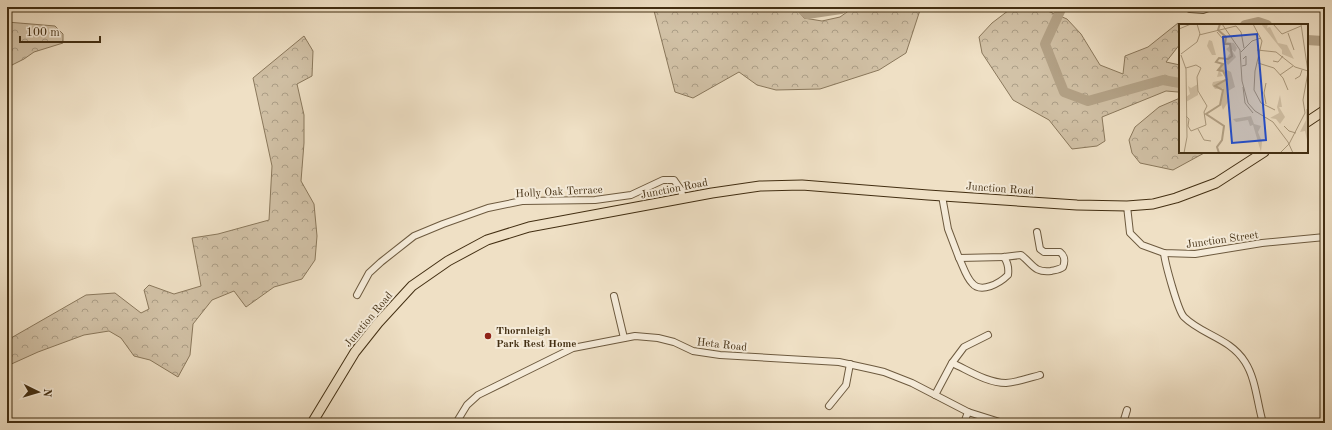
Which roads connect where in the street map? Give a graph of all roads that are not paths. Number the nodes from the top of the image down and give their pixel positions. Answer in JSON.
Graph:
{"nodes":[{"id":1,"x":1211,"y":7,"type":"edge"},
{"id":2,"x":1190,"y":9,"type":"dead end"},
{"id":3,"x":1325,"y":110,"type":"edge"},
{"id":4,"x":1308,"y":121,"type":"edge"},
{"id":5,"x":1262,"y":153,"type":"edge"},
{"id":6,"x":942,"y":196,"type":"junction"},
{"id":7,"x":683,"y":199,"type":"junction"},
{"id":8,"x":1127,"y":206,"type":"junction"},
{"id":9,"x":1037,"y":232,"type":"dead end"},
{"id":10,"x":1325,"y":237,"type":"edge"},
{"id":11,"x":1164,"y":253,"type":"junction"},
{"id":12,"x":1004,"y":257,"type":"junction"},
{"id":13,"x":959,"y":258,"type":"junction"},
{"id":14,"x":357,"y":295,"type":"dead end"},
{"id":15,"x":614,"y":296,"type":"dead end"},
{"id":16,"x":988,"y":335,"type":"dead end"},
{"id":17,"x":624,"y":338,"type":"junction"},
{"id":18,"x":952,"y":363,"type":"junction"},
{"id":19,"x":850,"y":364,"type":"junction"},
{"id":20,"x":1040,"y":375,"type":"dead end"},
{"id":21,"x":935,"y":395,"type":"junction"},
{"id":22,"x":829,"y":406,"type":"dead end"},
{"id":23,"x":1127,"y":410,"type":"dead end"},
{"id":24,"x":968,"y":412,"type":"junction"},
{"id":25,"x":312,"y":423,"type":"edge"},
{"id":26,"x":456,"y":423,"type":"edge"},
{"id":27,"x":964,"y":423,"type":"edge"},
{"id":28,"x":1003,"y":423,"type":"edge"},
{"id":29,"x":1123,"y":423,"type":"edge"},
{"id":30,"x":1263,"y":423,"type":"edge"}],
"edges":[{"from":1,"to":2,"type":"street"},
{"from":3,"to":4,"type":"highway"},
{"from":5,"to":8,"type":"highway","name":"Junction Road"},
{"from":6,"to":7,"type":"highway","name":"Junction Road"},
{"from":6,"to":8,"type":"highway","name":"Junction Road"},
{"from":6,"to":13,"type":"street"},
{"from":7,"to":14,"type":"street","name":"Holly Oak Terrace"},
{"from":7,"to":25,"type":"highway","name":"Junction Road"},
{"from":8,"to":11,"type":"street","name":"Junction Street"},
{"from":9,"to":12,"type":"street"},
{"from":10,"to":11,"type":"street","name":"Junction Street"},
{"from":11,"to":30,"type":"street"},
{"from":12,"to":13,"type":"street"},
{"from":12,"to":13,"type":"street"},
{"from":15,"to":17,"type":"street"},
{"from":16,"to":18,"type":"street"},
{"from":17,"to":19,"type":"street","name":"Heta Road"},
{"from":17,"to":26,"type":"street","name":"Heta Road"},
{"from":18,"to":20,"type":"street"},
{"from":18,"to":21,"type":"street"},
{"from":19,"to":21,"type":"street","name":"Heta Road"},
{"from":19,"to":22,"type":"street"},
{"from":21,"to":24,"type":"street","name":"Heta Road"},
{"from":23,"to":29,"type":"street"},
{"from":24,"to":27,"type":"street"},
{"from":24,"to":28,"type":"street","name":"Heta Road"}]}
